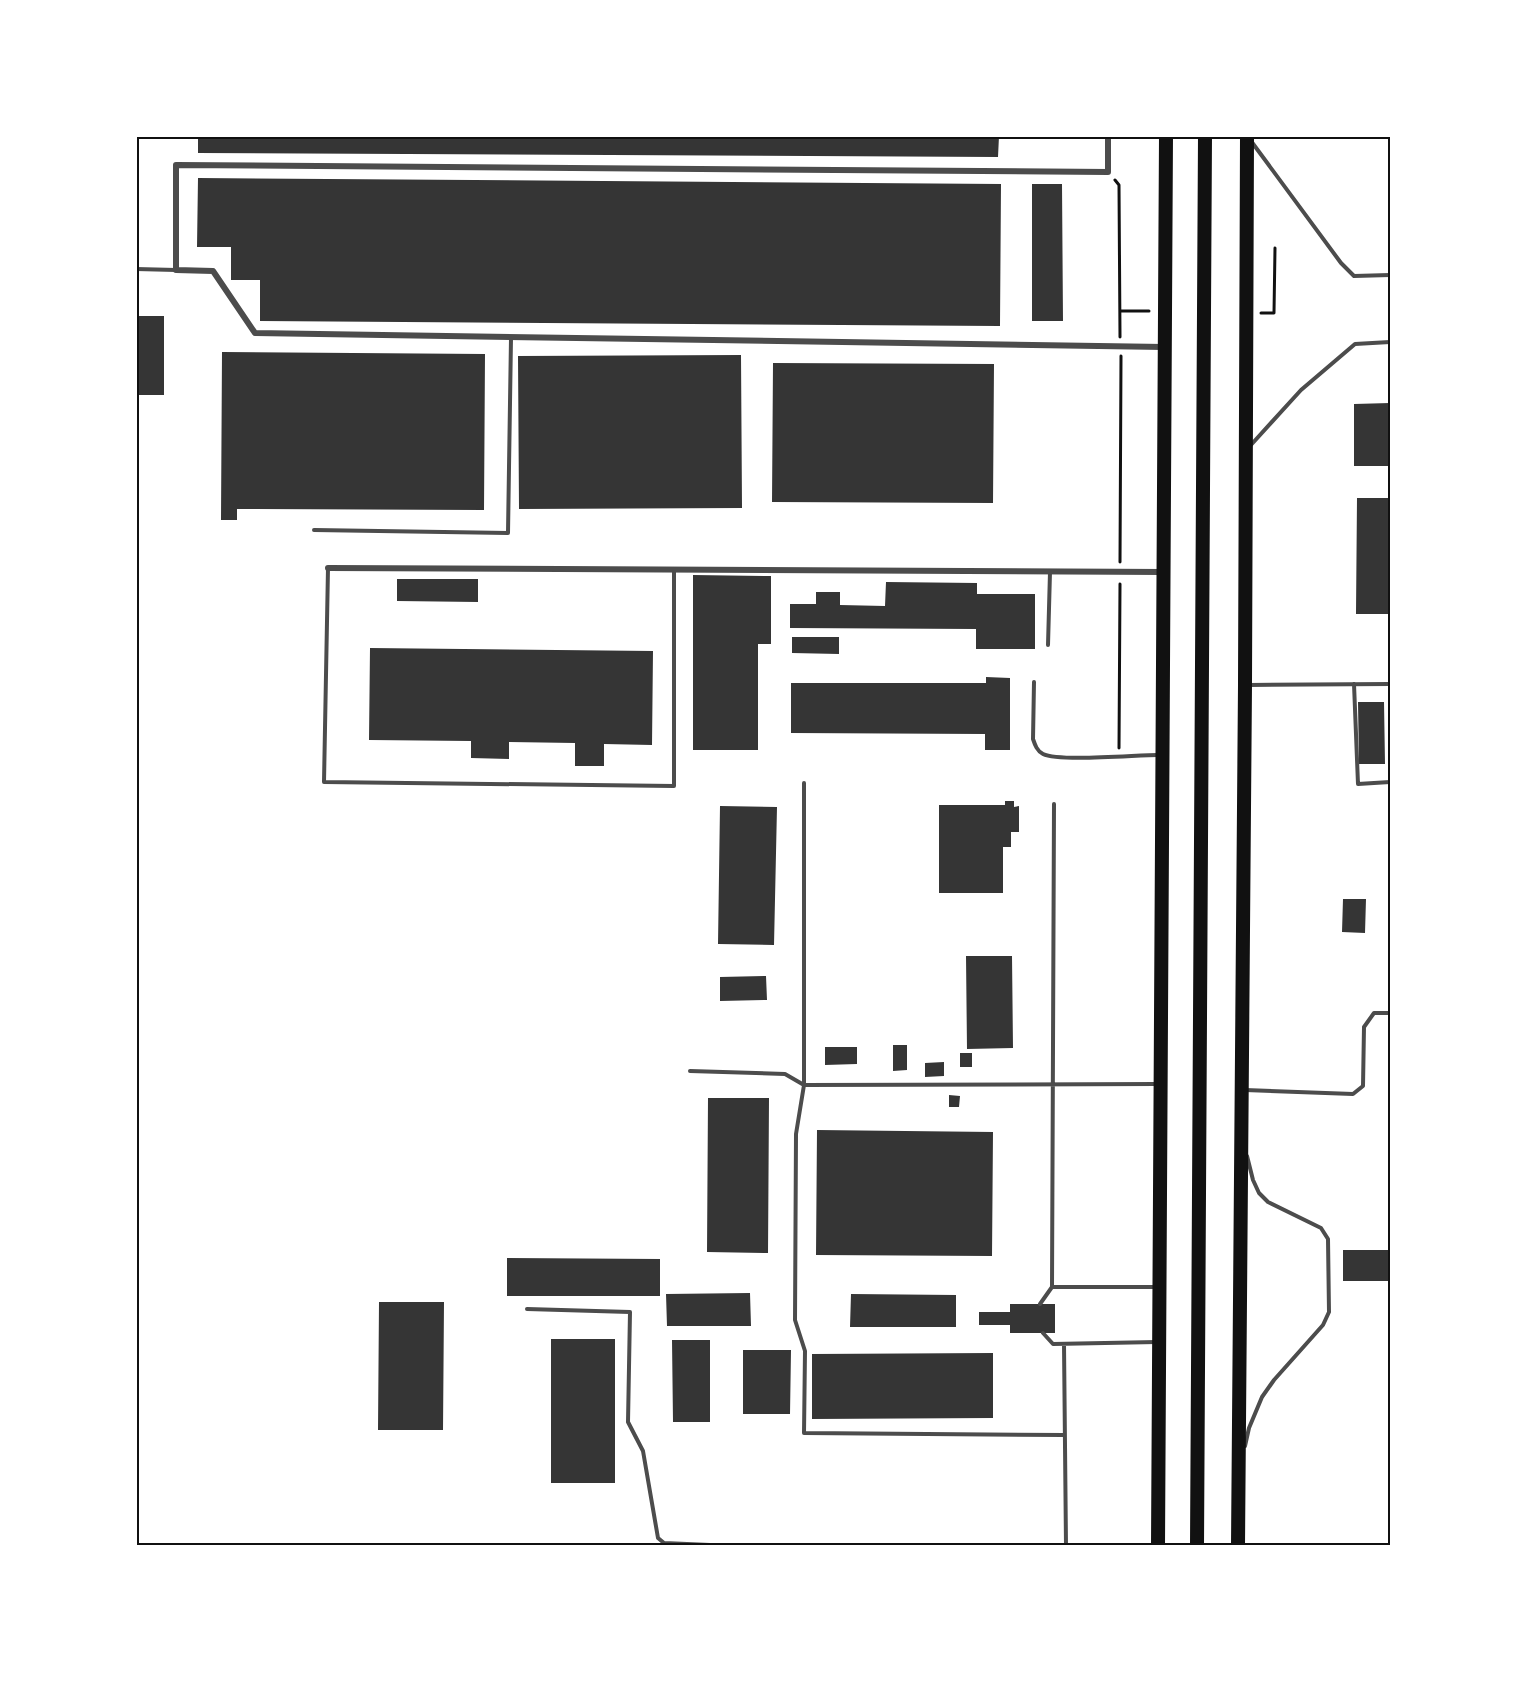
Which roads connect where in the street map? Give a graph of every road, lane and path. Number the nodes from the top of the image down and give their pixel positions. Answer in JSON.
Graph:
{"nodes":[{"id":1,"x":1108,"y":136,"type":"edge"},
{"id":2,"x":1166,"y":136,"type":"edge"},
{"id":3,"x":1205,"y":136,"type":"edge"},
{"id":4,"x":1247,"y":136,"type":"edge"},
{"id":5,"x":1108,"y":172,"type":"junction"},
{"id":6,"x":1275,"y":248,"type":"dead end"},
{"id":7,"x":136,"y":269,"type":"edge"},
{"id":8,"x":176,"y":270,"type":"junction"},
{"id":9,"x":1390,"y":275,"type":"edge"},
{"id":10,"x":1120,"y":311,"type":"junction"},
{"id":11,"x":1151,"y":311,"type":"dead end"},
{"id":12,"x":1261,"y":313,"type":"dead end"},
{"id":13,"x":511,"y":338,"type":"junction"},
{"id":14,"x":1390,"y":342,"type":"edge"},
{"id":15,"x":1121,"y":347,"type":"junction"},
{"id":16,"x":1165,"y":347,"type":"junction"},
{"id":17,"x":1246,"y":451,"type":"junction"},
{"id":18,"x":314,"y":530,"type":"dead end"},
{"id":19,"x":328,"y":568,"type":"joint"},
{"id":20,"x":674,"y":569,"type":"junction"},
{"id":21,"x":1050,"y":571,"type":"junction"},
{"id":22,"x":1120,"y":572,"type":"junction"},
{"id":23,"x":1163,"y":572,"type":"junction"},
{"id":24,"x":1048,"y":645,"type":"dead end"},
{"id":25,"x":1034,"y":682,"type":"dead end"},
{"id":26,"x":1354,"y":684,"type":"junction"},
{"id":27,"x":1390,"y":684,"type":"edge"},
{"id":28,"x":1245,"y":685,"type":"junction"},
{"id":29,"x":1162,"y":755,"type":"junction"},
{"id":30,"x":1119,"y":756,"type":"junction"},
{"id":31,"x":804,"y":783,"type":"dead end"},
{"id":32,"x":1390,"y":783,"type":"edge"},
{"id":33,"x":1054,"y":804,"type":"dead end"},
{"id":34,"x":1390,"y":1012,"type":"edge"},
{"id":35,"x":690,"y":1071,"type":"dead end"},
{"id":36,"x":1053,"y":1084,"type":"junction"},
{"id":37,"x":1160,"y":1084,"type":"junction"},
{"id":38,"x":804,"y":1086,"type":"junction"},
{"id":39,"x":1241,"y":1090,"type":"junction"},
{"id":40,"x":1241,"y":1132,"type":"junction"},
{"id":41,"x":1052,"y":1287,"type":"junction"},
{"id":42,"x":1159,"y":1287,"type":"junction"},
{"id":43,"x":1040,"y":1304,"type":"dead end"},
{"id":44,"x":527,"y":1309,"type":"dead end"},
{"id":45,"x":1043,"y":1333,"type":"dead end"},
{"id":46,"x":1159,"y":1342,"type":"junction"},
{"id":47,"x":1064,"y":1344,"type":"junction"},
{"id":48,"x":1064,"y":1435,"type":"junction"},
{"id":49,"x":1238,"y":1479,"type":"junction"},
{"id":50,"x":733,"y":1545,"type":"edge"},
{"id":51,"x":1066,"y":1545,"type":"edge"},
{"id":52,"x":1158,"y":1545,"type":"edge"},
{"id":53,"x":1197,"y":1545,"type":"edge"},
{"id":54,"x":1238,"y":1545,"type":"edge"}],
"edges":[{"from":1,"to":5,"type":"street"},
{"from":2,"to":16,"type":"main road"},
{"from":3,"to":53,"type":"main road"},
{"from":4,"to":9,"type":"lane"},
{"from":4,"to":17,"type":"main road"},
{"from":5,"to":8,"type":"street"},
{"from":5,"to":10,"type":"path"},
{"from":6,"to":12,"type":"path"},
{"from":7,"to":8,"type":"lane"},
{"from":8,"to":13,"type":"street"},
{"from":10,"to":11,"type":"path"},
{"from":10,"to":15,"type":"path"},
{"from":13,"to":15,"type":"street"},
{"from":13,"to":18,"type":"lane"},
{"from":14,"to":17,"type":"lane"},
{"from":15,"to":16,"type":"street"},
{"from":15,"to":22,"type":"path"},
{"from":16,"to":23,"type":"main road"},
{"from":17,"to":28,"type":"main road"},
{"from":19,"to":20,"type":"street"},
{"from":19,"to":20,"type":"lane"},
{"from":20,"to":21,"type":"street"},
{"from":21,"to":22,"type":"street"},
{"from":21,"to":24,"type":"lane"},
{"from":22,"to":23,"type":"street"},
{"from":22,"to":30,"type":"path"},
{"from":23,"to":29,"type":"main road"},
{"from":25,"to":30,"type":"lane"},
{"from":26,"to":27,"type":"lane"},
{"from":26,"to":28,"type":"lane"},
{"from":26,"to":32,"type":"lane"},
{"from":28,"to":39,"type":"main road"},
{"from":29,"to":30,"type":"lane"},
{"from":29,"to":37,"type":"main road"},
{"from":31,"to":38,"type":"lane"},
{"from":33,"to":36,"type":"lane"},
{"from":34,"to":39,"type":"lane"},
{"from":35,"to":38,"type":"lane"},
{"from":36,"to":37,"type":"lane"},
{"from":36,"to":38,"type":"lane"},
{"from":36,"to":41,"type":"lane"},
{"from":37,"to":42,"type":"main road"},
{"from":38,"to":48,"type":"lane"},
{"from":39,"to":40,"type":"main road"},
{"from":40,"to":49,"type":"main road"},
{"from":40,"to":49,"type":"lane"},
{"from":41,"to":42,"type":"lane"},
{"from":41,"to":43,"type":"lane"},
{"from":42,"to":46,"type":"main road"},
{"from":44,"to":50,"type":"lane"},
{"from":45,"to":47,"type":"lane"},
{"from":46,"to":47,"type":"lane"},
{"from":46,"to":52,"type":"main road"},
{"from":47,"to":48,"type":"lane"},
{"from":48,"to":51,"type":"lane"},
{"from":49,"to":54,"type":"main road"}]}
